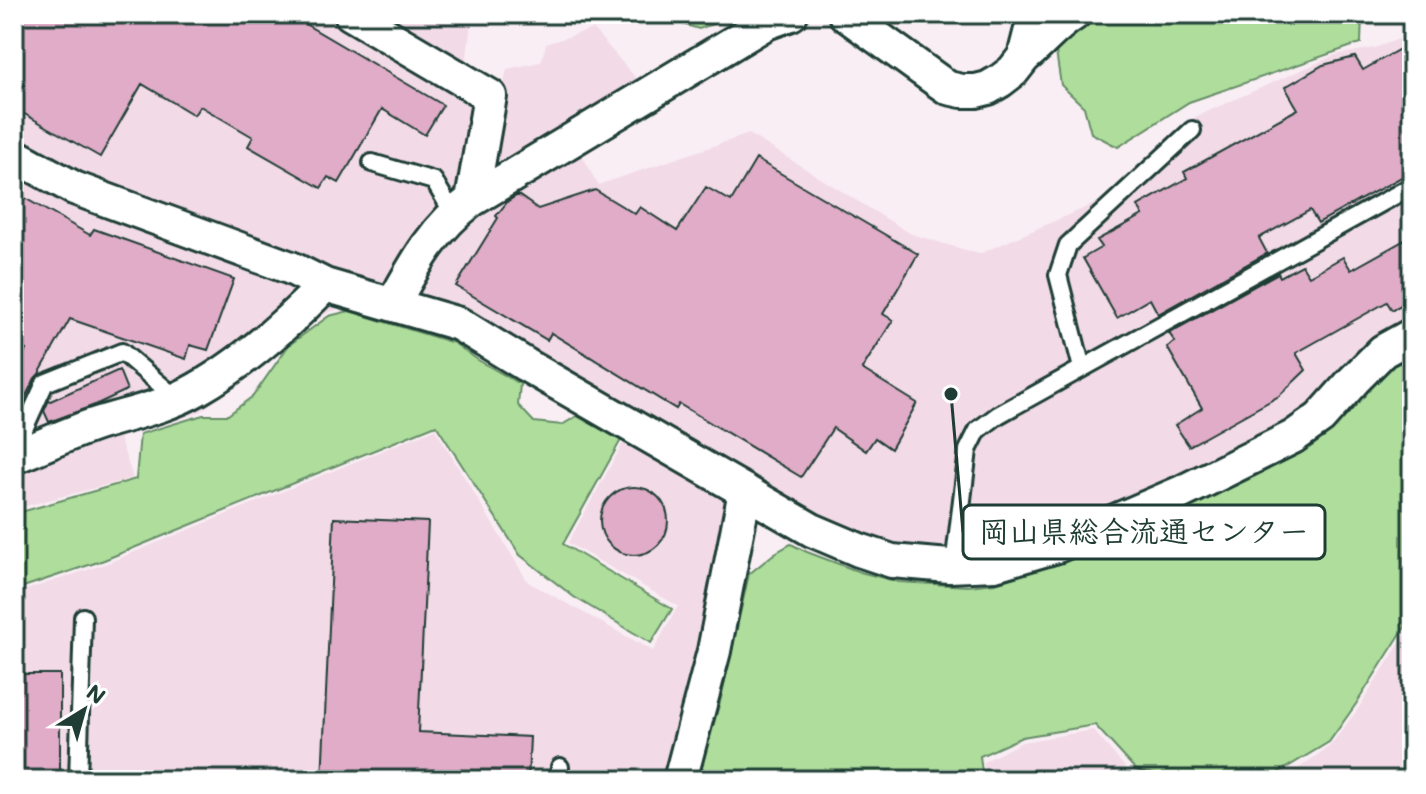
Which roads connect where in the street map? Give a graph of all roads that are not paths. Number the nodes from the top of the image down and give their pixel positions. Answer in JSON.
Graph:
{"nodes":[{"id":1,"x":791,"y":14,"type":"edge"},
{"id":2,"x":845,"y":14,"type":"edge"},
{"id":3,"x":1035,"y":14,"type":"edge"},
{"id":4,"x":1074,"y":14,"type":"edge"},
{"id":5,"x":364,"y":17,"type":"edge"},
{"id":6,"x":1024,"y":57,"type":"junction"},
{"id":7,"x":1192,"y":130,"type":"dead end"},
{"id":8,"x":14,"y":155,"type":"edge"},
{"id":9,"x":372,"y":163,"type":"dead end"},
{"id":10,"x":1412,"y":186,"type":"edge"},
{"id":11,"x":462,"y":207,"type":"junction"},
{"id":12,"x":325,"y":285,"type":"junction"},
{"id":13,"x":393,"y":304,"type":"junction"},
{"id":14,"x":1412,"y":335,"type":"edge"},
{"id":15,"x":1082,"y":368,"type":"junction"},
{"id":16,"x":176,"y":398,"type":"junction"},
{"id":17,"x":14,"y":451,"type":"edge"},
{"id":18,"x":14,"y":457,"type":"edge"},
{"id":19,"x":745,"y":491,"type":"junction"},
{"id":20,"x":954,"y":566,"type":"junction"},
{"id":21,"x":83,"y":617,"type":"dead end"},
{"id":22,"x":78,"y":780,"type":"edge"},
{"id":23,"x":680,"y":780,"type":"edge"}],
"edges":[{"from":1,"to":11,"type":"street"},
{"from":2,"to":6,"type":"street"},
{"from":3,"to":6,"type":"street"},
{"from":4,"to":6,"type":"street"},
{"from":5,"to":11,"type":"street"},
{"from":7,"to":15,"type":"lane"},
{"from":8,"to":12,"type":"street"},
{"from":9,"to":11,"type":"lane"},
{"from":10,"to":15,"type":"lane"},
{"from":11,"to":13,"type":"street"},
{"from":12,"to":13,"type":"street"},
{"from":12,"to":16,"type":"street"},
{"from":13,"to":19,"type":"street"},
{"from":14,"to":20,"type":"street"},
{"from":15,"to":20,"type":"lane"},
{"from":16,"to":17,"type":"lane"},
{"from":16,"to":18,"type":"street"},
{"from":19,"to":20,"type":"street"},
{"from":19,"to":23,"type":"street"},
{"from":21,"to":22,"type":"lane"}]}
